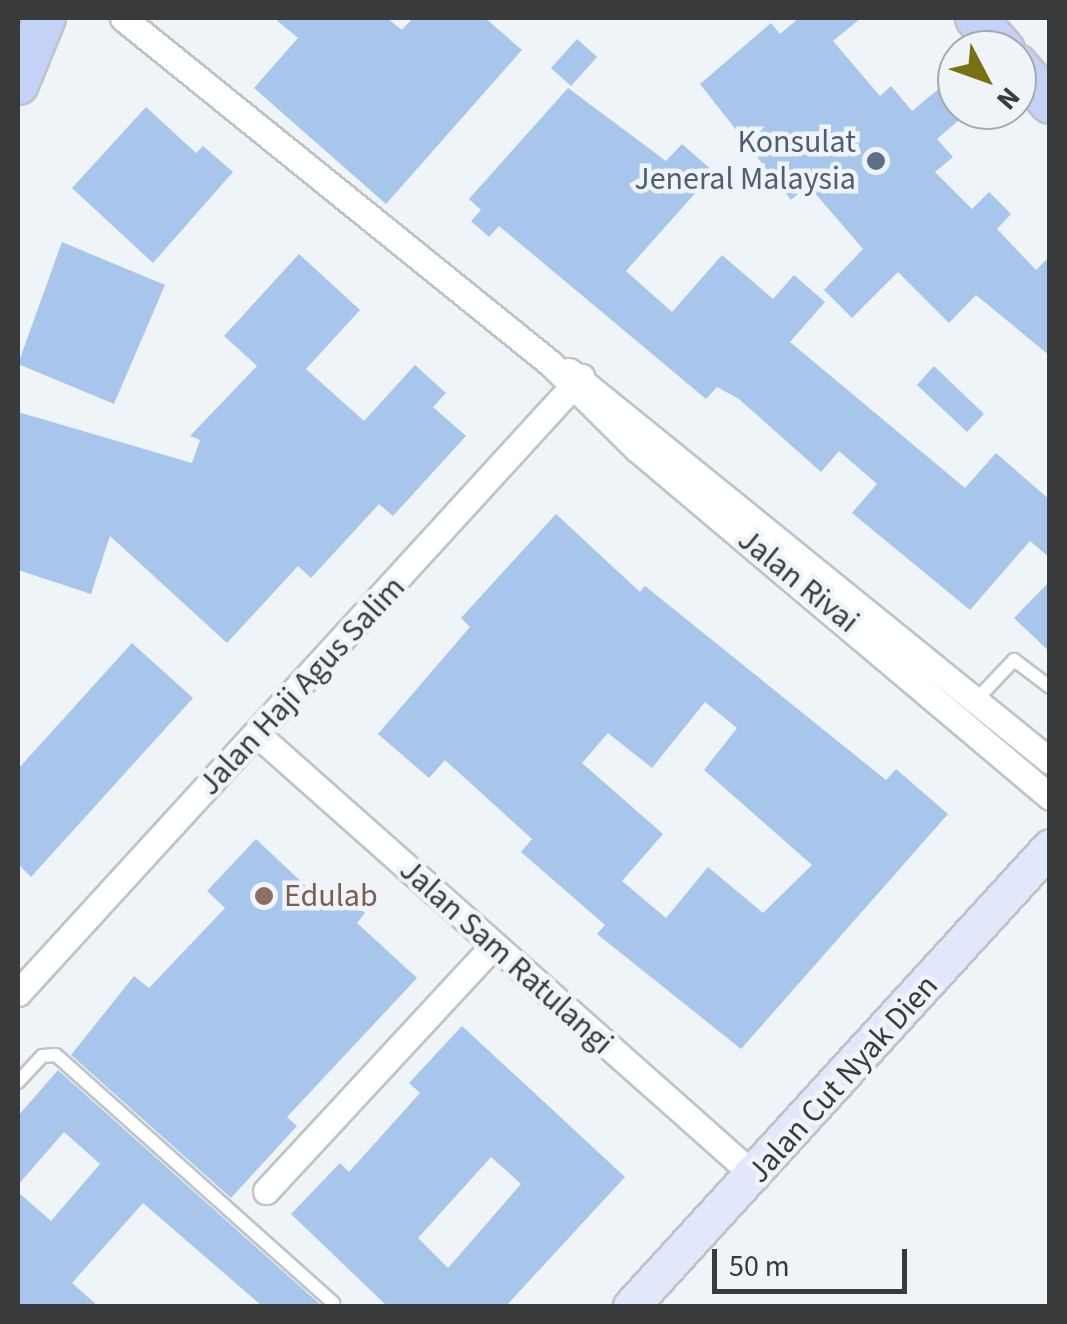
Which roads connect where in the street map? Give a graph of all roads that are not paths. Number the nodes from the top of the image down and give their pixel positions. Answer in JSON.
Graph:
{"nodes":[{"id":1,"x":45,"y":18,"type":"edge"},
{"id":2,"x":122,"y":18,"type":"edge"},
{"id":3,"x":18,"y":84,"type":"edge"},
{"id":4,"x":577,"y":383,"type":"junction"},
{"id":5,"x":1050,"y":687,"type":"edge"},
{"id":6,"x":977,"y":699,"type":"junction"},
{"id":7,"x":258,"y":735,"type":"junction"},
{"id":8,"x":1050,"y":760,"type":"edge"},
{"id":9,"x":1050,"y":797,"type":"edge"},
{"id":10,"x":1050,"y":847,"type":"edge"},
{"id":11,"x":493,"y":946,"type":"junction"},
{"id":12,"x":18,"y":992,"type":"edge"},
{"id":13,"x":18,"y":1082,"type":"edge"},
{"id":14,"x":756,"y":1177,"type":"junction"},
{"id":15,"x":266,"y":1191,"type":"dead end"},
{"id":16,"x":333,"y":1304,"type":"dead end"},
{"id":17,"x":631,"y":1306,"type":"edge"}],
"edges":[{"from":1,"to":3,"type":"main road"},
{"from":2,"to":4,"type":"street","name":"Jalan Rivai"},
{"from":4,"to":6,"type":"street","name":"Jalan Rivai"},
{"from":4,"to":7,"type":"street","name":"Jalan Haji Agus Salim"},
{"from":4,"to":9,"type":"street","name":"Jalan Rivai"},
{"from":5,"to":6,"type":"lane"},
{"from":6,"to":8,"type":"street","name":"Jalan Rivai"},
{"from":7,"to":11,"type":"street","name":"Jalan Sam Ratulangi"},
{"from":7,"to":12,"type":"street","name":"Jalan Haji Agus Salim"},
{"from":10,"to":14,"type":"street","name":"Jalan Cut Nyak Dien"},
{"from":11,"to":14,"type":"street","name":"Jalan Sam Ratulangi"},
{"from":11,"to":15,"type":"street"},
{"from":13,"to":16,"type":"lane"},
{"from":14,"to":17,"type":"street","name":"Jalan Cut Nyak Dien"}]}
